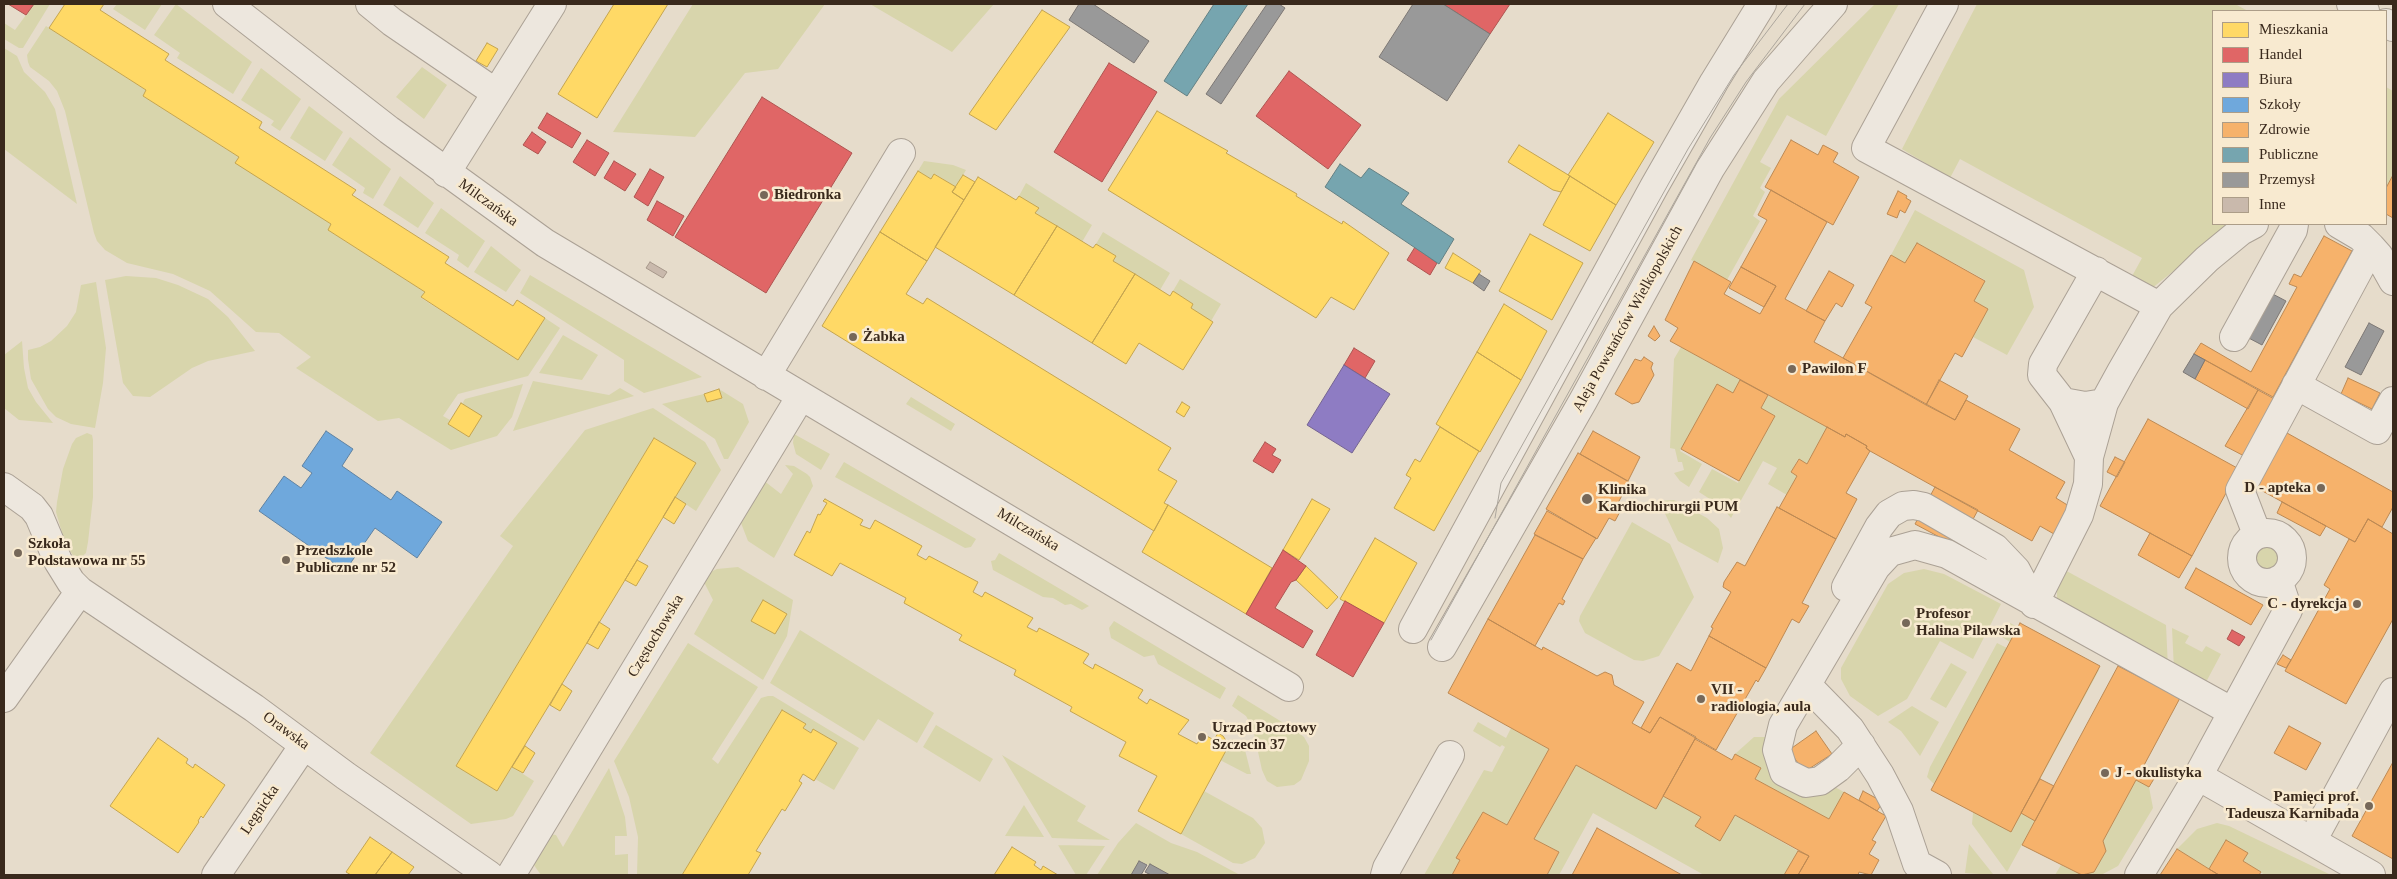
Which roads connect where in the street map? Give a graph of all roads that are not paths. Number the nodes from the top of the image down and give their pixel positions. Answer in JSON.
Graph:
{"nodes":[{"id":1,"x":228,"y":4,"type":"edge"},
{"id":2,"x":370,"y":4,"type":"edge"},
{"id":3,"x":552,"y":4,"type":"edge"},
{"id":4,"x":1762,"y":4,"type":"edge"},
{"id":5,"x":1833,"y":4,"type":"edge"},
{"id":6,"x":1944,"y":4,"type":"edge"},
{"id":7,"x":2351,"y":4,"type":"edge"},
{"id":8,"x":2363,"y":10,"type":"edge"},
{"id":9,"x":496,"y":94,"type":"junction"},
{"id":10,"x":901,"y":153,"type":"dead end"},
{"id":11,"x":446,"y":173,"type":"junction"},
{"id":12,"x":2252,"y":225,"type":"edge"},
{"id":13,"x":2294,"y":225,"type":"edge"},
{"id":14,"x":2341,"y":225,"type":"edge"},
{"id":15,"x":2371,"y":247,"type":"junction"},
{"id":16,"x":2096,"y":272,"type":"junction"},
{"id":17,"x":2393,"y":281,"type":"edge"},
{"id":18,"x":2159,"y":306,"type":"junction"},
{"id":19,"x":2234,"y":337,"type":"dead end"},
{"id":20,"x":766,"y":376,"type":"junction"},
{"id":21,"x":2296,"y":385,"type":"junction"},
{"id":22,"x":801,"y":396,"type":"junction"},
{"id":23,"x":2393,"y":401,"type":"edge"},
{"id":24,"x":2063,"y":402,"type":"junction"},
{"id":25,"x":2104,"y":403,"type":"junction"},
{"id":26,"x":2090,"y":457,"type":"junction"},
{"id":27,"x":4,"y":487,"type":"edge"},
{"id":28,"x":80,"y":591,"type":"junction"},
{"id":29,"x":2034,"y":604,"type":"junction"},
{"id":30,"x":1413,"y":629,"type":"dead end"},
{"id":31,"x":1442,"y":647,"type":"dead end"},
{"id":32,"x":1827,"y":649,"type":"junction"},
{"id":33,"x":1807,"y":685,"type":"junction"},
{"id":34,"x":1289,"y":687,"type":"dead end"},
{"id":35,"x":2393,"y":692,"type":"edge"},
{"id":36,"x":4,"y":698,"type":"edge"},
{"id":37,"x":2231,"y":711,"type":"junction"},
{"id":38,"x":304,"y":745,"type":"junction"},
{"id":39,"x":1861,"y":746,"type":"junction"},
{"id":40,"x":1450,"y":755,"type":"dead end"},
{"id":41,"x":2198,"y":776,"type":"junction"},
{"id":42,"x":2312,"y":842,"type":"junction"},
{"id":43,"x":1919,"y":872,"type":"edge"},
{"id":44,"x":216,"y":875,"type":"edge"},
{"id":45,"x":489,"y":875,"type":"edge"},
{"id":46,"x":511,"y":875,"type":"edge"},
{"id":47,"x":1385,"y":875,"type":"edge"},
{"id":48,"x":2139,"y":875,"type":"edge"},
{"id":49,"x":2371,"y":875,"type":"edge"}],
"edges":[{"from":1,"to":11,"type":"street","name":"Milczańska"},
{"from":2,"to":9,"type":"street"},
{"from":3,"to":9,"type":"street"},
{"from":4,"to":30,"type":"street"},
{"from":5,"to":31,"type":"street","name":"Aleja Powstańców Wielkopolskich"},
{"from":6,"to":16,"type":"street"},
{"from":7,"to":8,"type":"street"},
{"from":9,"to":11,"type":"street"},
{"from":10,"to":20,"type":"street"},
{"from":11,"to":20,"type":"street","name":"Milczańska"},
{"from":12,"to":18,"type":"street"},
{"from":13,"to":19,"type":"street"},
{"from":14,"to":15,"type":"street"},
{"from":15,"to":17,"type":"street"},
{"from":15,"to":21,"type":"street"},
{"from":16,"to":18,"type":"street"},
{"from":16,"to":24,"type":"street"},
{"from":18,"to":25,"type":"street"},
{"from":20,"to":22,"type":"street","name":"Milczańska"},
{"from":21,"to":23,"type":"street"},
{"from":21,"to":37,"type":"street"},
{"from":22,"to":34,"type":"street","name":"Milczańska"},
{"from":22,"to":46,"type":"street","name":"Częstochowska"},
{"from":24,"to":25,"type":"street"},
{"from":24,"to":26,"type":"street"},
{"from":25,"to":26,"type":"street"},
{"from":26,"to":29,"type":"street"},
{"from":27,"to":28,"type":"street","name":"Orawska"},
{"from":28,"to":36,"type":"street"},
{"from":28,"to":38,"type":"street","name":"Orawska"},
{"from":29,"to":32,"type":"street"},
{"from":29,"to":32,"type":"street"},
{"from":29,"to":37,"type":"street"},
{"from":32,"to":33,"type":"street"},
{"from":33,"to":39,"type":"street"},
{"from":33,"to":39,"type":"street"},
{"from":35,"to":42,"type":"street"},
{"from":37,"to":41,"type":"street"},
{"from":38,"to":44,"type":"street","name":"Legnicka"},
{"from":38,"to":45,"type":"street","name":"Orawska"},
{"from":39,"to":43,"type":"street"},
{"from":40,"to":47,"type":"street"},
{"from":41,"to":42,"type":"street"},
{"from":41,"to":48,"type":"street"},
{"from":42,"to":49,"type":"street"}]}
